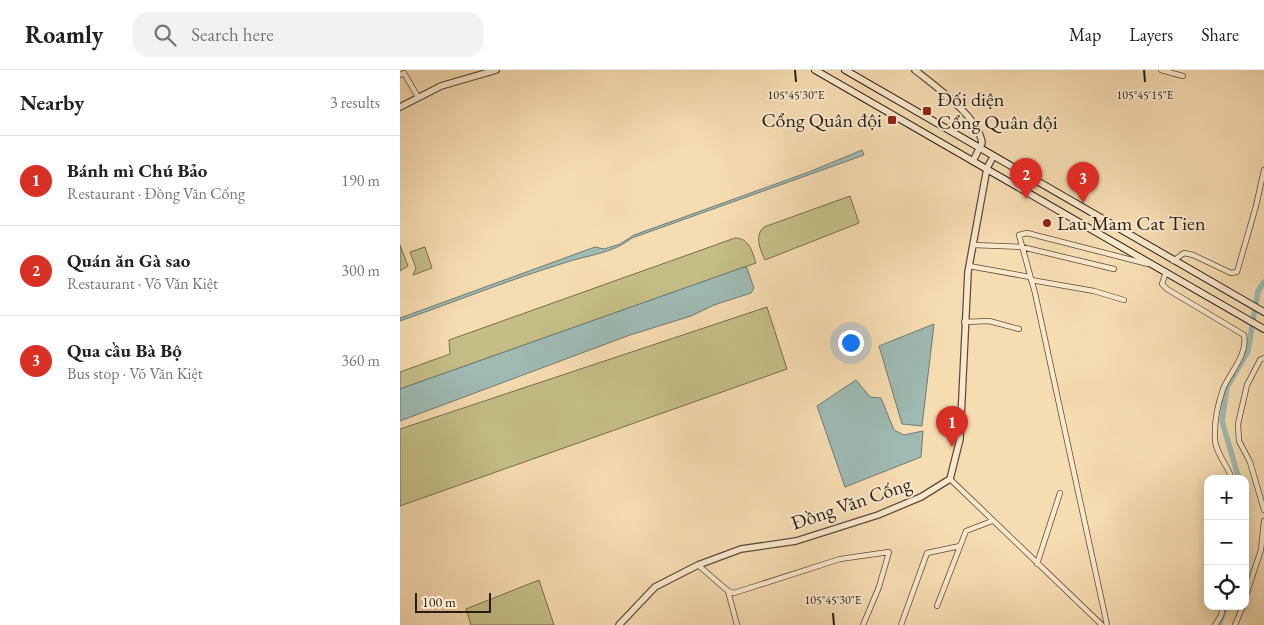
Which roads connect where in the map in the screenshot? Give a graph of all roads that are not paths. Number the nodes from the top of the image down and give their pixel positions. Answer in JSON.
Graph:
{"nodes":[{"id":1,"x":496,"y":70,"type":"edge"},
{"id":2,"x":815,"y":70,"type":"edge"},
{"id":3,"x":845,"y":70,"type":"edge"},
{"id":4,"x":915,"y":70,"type":"edge"},
{"id":5,"x":1162,"y":70,"type":"edge"},
{"id":6,"x":403,"y":72,"type":"edge"},
{"id":7,"x":1183,"y":76,"type":"dead end"},
{"id":8,"x":418,"y":97,"type":"junction"},
{"id":9,"x":400,"y":106,"type":"edge"},
{"id":10,"x":980,"y":149,"type":"junction"},
{"id":11,"x":993,"y":157,"type":"junction"},
{"id":12,"x":972,"y":161,"type":"junction"},
{"id":13,"x":987,"y":168,"type":"junction"},
{"id":14,"x":1264,"y":170,"type":"edge"},
{"id":15,"x":974,"y":245,"type":"junction"},
{"id":16,"x":1022,"y":247,"type":"junction"},
{"id":17,"x":1173,"y":260,"type":"junction"},
{"id":18,"x":1154,"y":265,"type":"junction"},
{"id":19,"x":969,"y":266,"type":"junction"},
{"id":20,"x":1114,"y":269,"type":"dead end"},
{"id":21,"x":1166,"y":272,"type":"junction"},
{"id":22,"x":1031,"y":278,"type":"junction"},
{"id":23,"x":1124,"y":300,"type":"dead end"},
{"id":24,"x":1264,"y":312,"type":"edge"},
{"id":25,"x":964,"y":322,"type":"junction"},
{"id":26,"x":1264,"y":329,"type":"edge"},
{"id":27,"x":1018,"y":330,"type":"dead end"},
{"id":28,"x":1264,"y":358,"type":"edge"},
{"id":29,"x":1230,"y":475,"type":"edge"},
{"id":30,"x":950,"y":479,"type":"junction"},
{"id":31,"x":1060,"y":493,"type":"dead end"},
{"id":32,"x":1264,"y":510,"type":"edge"},
{"id":33,"x":992,"y":521,"type":"junction"},
{"id":34,"x":1264,"y":521,"type":"edge"},
{"id":35,"x":960,"y":546,"type":"junction"},
{"id":36,"x":1037,"y":564,"type":"junction"},
{"id":37,"x":698,"y":565,"type":"junction"},
{"id":38,"x":1249,"y":586,"type":"edge"},
{"id":39,"x":728,"y":592,"type":"junction"},
{"id":40,"x":937,"y":606,"type":"dead end"},
{"id":41,"x":1222,"y":610,"type":"edge"},
{"id":42,"x":1241,"y":610,"type":"edge"},
{"id":43,"x":619,"y":625,"type":"edge"},
{"id":44,"x":737,"y":625,"type":"edge"},
{"id":45,"x":863,"y":625,"type":"edge"},
{"id":46,"x":901,"y":625,"type":"edge"},
{"id":47,"x":1102,"y":625,"type":"edge"},
{"id":48,"x":1107,"y":625,"type":"edge"},
{"id":49,"x":1215,"y":625,"type":"edge"},
{"id":50,"x":1235,"y":625,"type":"edge"}],
"edges":[{"from":1,"to":8,"type":"street"},
{"from":2,"to":12,"type":"main road"},
{"from":3,"to":10,"type":"main road"},
{"from":4,"to":10,"type":"street"},
{"from":5,"to":7,"type":"street"},
{"from":6,"to":8,"type":"street"},
{"from":8,"to":9,"type":"street"},
{"from":10,"to":11,"type":"main road"},
{"from":10,"to":12,"type":"street"},
{"from":11,"to":13,"type":"street"},
{"from":11,"to":17,"type":"main road"},
{"from":12,"to":13,"type":"main road"},
{"from":13,"to":15,"type":"street"},
{"from":13,"to":18,"type":"main road"},
{"from":14,"to":17,"type":"street"},
{"from":15,"to":16,"type":"street"},
{"from":15,"to":19,"type":"street"},
{"from":16,"to":18,"type":"street"},
{"from":16,"to":20,"type":"street"},
{"from":16,"to":22,"type":"street"},
{"from":17,"to":24,"type":"main road"},
{"from":18,"to":21,"type":"main road"},
{"from":19,"to":22,"type":"street"},
{"from":19,"to":25,"type":"street"},
{"from":21,"to":26,"type":"main road"},
{"from":21,"to":29,"type":"street"},
{"from":22,"to":23,"type":"street"},
{"from":22,"to":48,"type":"street"},
{"from":25,"to":27,"type":"street"},
{"from":25,"to":30,"type":"street"},
{"from":28,"to":32,"type":"street"},
{"from":30,"to":33,"type":"street"},
{"from":30,"to":37,"type":"street","name":"Đồng Văn Cống"},
{"from":31,"to":36,"type":"street"},
{"from":33,"to":35,"type":"street"},
{"from":33,"to":36,"type":"street"},
{"from":34,"to":38,"type":"street"},
{"from":35,"to":40,"type":"street"},
{"from":35,"to":46,"type":"street"},
{"from":36,"to":47,"type":"street"},
{"from":37,"to":39,"type":"street"},
{"from":37,"to":43,"type":"street","name":"Đồng Văn Cống"},
{"from":39,"to":44,"type":"street"},
{"from":39,"to":45,"type":"street"},
{"from":41,"to":49,"type":"street"},
{"from":42,"to":50,"type":"street"}]}
